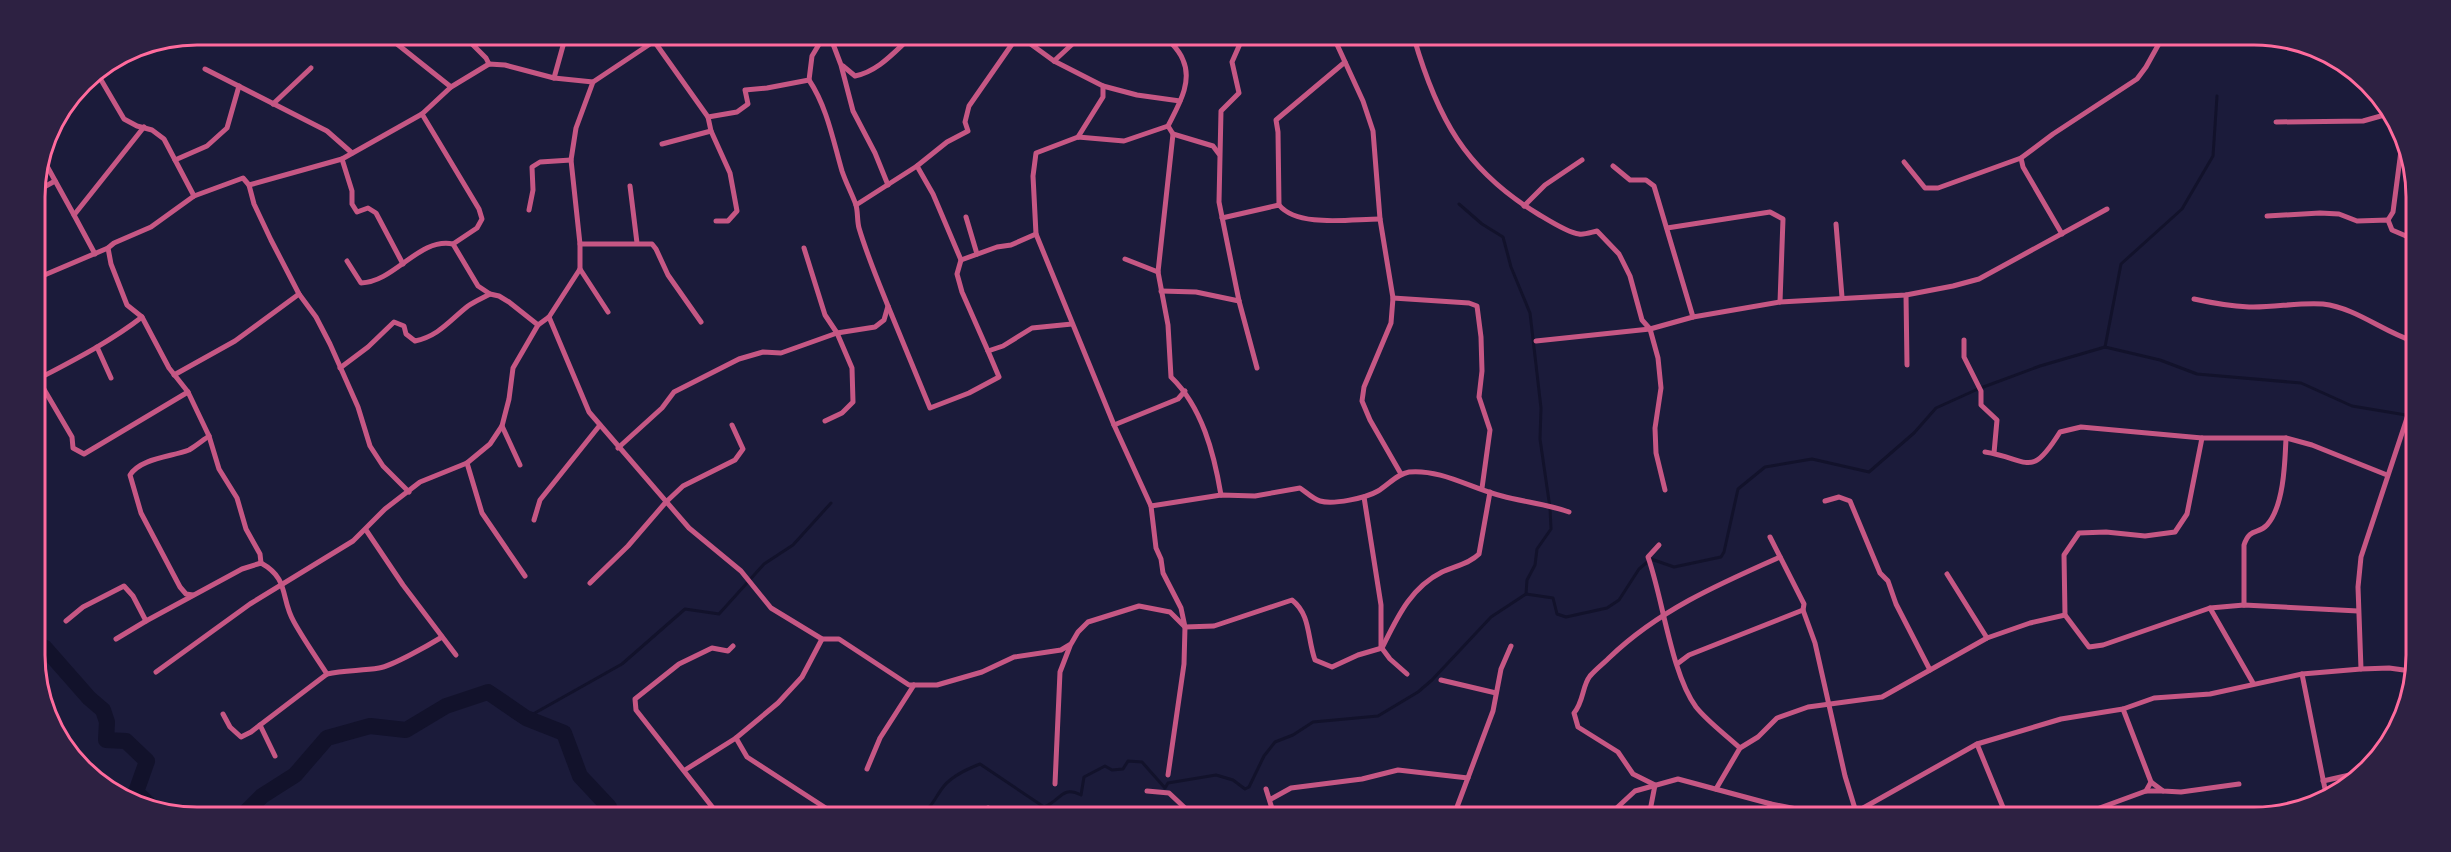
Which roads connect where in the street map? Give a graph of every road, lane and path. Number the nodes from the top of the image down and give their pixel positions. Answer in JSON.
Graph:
{"nodes":[{"id":1,"x":398,"y":45,"type":"edge"},
{"id":2,"x":473,"y":45,"type":"edge"},
{"id":3,"x":563,"y":45,"type":"edge"},
{"id":4,"x":648,"y":45,"type":"edge"},
{"id":5,"x":657,"y":45,"type":"edge"},
{"id":6,"x":819,"y":45,"type":"edge"},
{"id":7,"x":834,"y":45,"type":"edge"},
{"id":8,"x":902,"y":45,"type":"edge"},
{"id":9,"x":1013,"y":45,"type":"edge"},
{"id":10,"x":1031,"y":45,"type":"edge"},
{"id":11,"x":1071,"y":45,"type":"edge"},
{"id":12,"x":1173,"y":45,"type":"edge"},
{"id":13,"x":1239,"y":45,"type":"edge"},
{"id":14,"x":1337,"y":45,"type":"edge"},
{"id":15,"x":1416,"y":45,"type":"edge"},
{"id":16,"x":2158,"y":45,"type":"edge"},
{"id":17,"x":1054,"y":61,"type":"junction"},
{"id":18,"x":1345,"y":63,"type":"junction"},
{"id":19,"x":489,"y":64,"type":"junction"},
{"id":20,"x":842,"y":65,"type":"junction"},
{"id":21,"x":312,"y":68,"type":"dead end"},
{"id":22,"x":205,"y":69,"type":"dead end"},
{"id":23,"x":554,"y":78,"type":"junction"},
{"id":24,"x":101,"y":80,"type":"edge"},
{"id":25,"x":809,"y":80,"type":"junction"},
{"id":26,"x":593,"y":82,"type":"junction"},
{"id":27,"x":239,"y":86,"type":"junction"},
{"id":28,"x":1103,"y":86,"type":"junction"},
{"id":29,"x":451,"y":87,"type":"junction"},
{"id":30,"x":1180,"y":101,"type":"junction"},
{"id":31,"x":273,"y":104,"type":"junction"},
{"id":32,"x":422,"y":114,"type":"junction"},
{"id":33,"x":2382,"y":116,"type":"edge"},
{"id":34,"x":708,"y":117,"type":"junction"},
{"id":35,"x":2276,"y":122,"type":"dead end"},
{"id":36,"x":1168,"y":126,"type":"junction"},
{"id":37,"x":144,"y":127,"type":"junction"},
{"id":38,"x":711,"y":131,"type":"junction"},
{"id":39,"x":1173,"y":134,"type":"junction"},
{"id":40,"x":1078,"y":138,"type":"junction"},
{"id":41,"x":662,"y":144,"type":"dead end"},
{"id":42,"x":352,"y":153,"type":"junction"},
{"id":43,"x":1220,"y":155,"type":"junction"},
{"id":44,"x":2400,"y":156,"type":"edge"},
{"id":45,"x":2021,"y":158,"type":"junction"},
{"id":46,"x":342,"y":159,"type":"junction"},
{"id":47,"x":175,"y":160,"type":"junction"},
{"id":48,"x":571,"y":160,"type":"junction"},
{"id":49,"x":1582,"y":160,"type":"dead end"},
{"id":50,"x":1904,"y":162,"type":"dead end"},
{"id":51,"x":917,"y":166,"type":"junction"},
{"id":52,"x":1613,"y":166,"type":"dead end"},
{"id":53,"x":48,"y":168,"type":"edge"},
{"id":54,"x":55,"y":181,"type":"junction"},
{"id":55,"x":249,"y":185,"type":"junction"},
{"id":56,"x":888,"y":185,"type":"junction"},
{"id":57,"x":45,"y":186,"type":"edge"},
{"id":58,"x":630,"y":186,"type":"dead end"},
{"id":59,"x":194,"y":196,"type":"junction"},
{"id":60,"x":1279,"y":204,"type":"junction"},
{"id":61,"x":856,"y":205,"type":"junction"},
{"id":62,"x":1524,"y":206,"type":"junction"},
{"id":63,"x":2107,"y":209,"type":"dead end"},
{"id":64,"x":529,"y":210,"type":"dead end"},
{"id":65,"x":74,"y":215,"type":"junction"},
{"id":66,"x":2268,"y":216,"type":"dead end"},
{"id":67,"x":966,"y":218,"type":"dead end"},
{"id":68,"x":1222,"y":218,"type":"junction"},
{"id":69,"x":1380,"y":219,"type":"junction"},
{"id":70,"x":2388,"y":220,"type":"junction"},
{"id":71,"x":716,"y":221,"type":"dead end"},
{"id":72,"x":1836,"y":224,"type":"dead end"},
{"id":73,"x":1666,"y":228,"type":"junction"},
{"id":74,"x":1036,"y":234,"type":"junction"},
{"id":75,"x":2062,"y":234,"type":"junction"},
{"id":76,"x":2406,"y":236,"type":"edge"},
{"id":77,"x":637,"y":243,"type":"junction"},
{"id":78,"x":453,"y":244,"type":"junction"},
{"id":79,"x":580,"y":244,"type":"junction"},
{"id":80,"x":108,"y":248,"type":"junction"},
{"id":81,"x":804,"y":248,"type":"dead end"},
{"id":82,"x":95,"y":254,"type":"junction"},
{"id":83,"x":977,"y":254,"type":"junction"},
{"id":84,"x":1125,"y":259,"type":"dead end"},
{"id":85,"x":347,"y":261,"type":"dead end"},
{"id":86,"x":961,"y":261,"type":"junction"},
{"id":87,"x":403,"y":264,"type":"junction"},
{"id":88,"x":580,"y":269,"type":"junction"},
{"id":89,"x":1158,"y":272,"type":"junction"},
{"id":90,"x":45,"y":275,"type":"edge"},
{"id":91,"x":1161,"y":291,"type":"junction"},
{"id":92,"x":298,"y":294,"type":"junction"},
{"id":93,"x":490,"y":294,"type":"junction"},
{"id":94,"x":1906,"y":295,"type":"junction"},
{"id":95,"x":1842,"y":297,"type":"junction"},
{"id":96,"x":1393,"y":298,"type":"junction"},
{"id":97,"x":2194,"y":299,"type":"dead end"},
{"id":98,"x":1239,"y":301,"type":"junction"},
{"id":99,"x":1780,"y":302,"type":"junction"},
{"id":100,"x":888,"y":306,"type":"junction"},
{"id":101,"x":608,"y":312,"type":"dead end"},
{"id":102,"x":142,"y":317,"type":"junction"},
{"id":103,"x":549,"y":317,"type":"junction"},
{"id":104,"x":1693,"y":317,"type":"junction"},
{"id":105,"x":701,"y":322,"type":"dead end"},
{"id":106,"x":1072,"y":324,"type":"junction"},
{"id":107,"x":538,"y":325,"type":"junction"},
{"id":108,"x":1650,"y":329,"type":"junction"},
{"id":109,"x":837,"y":333,"type":"junction"},
{"id":110,"x":2406,"y":339,"type":"edge"},
{"id":111,"x":1964,"y":340,"type":"dead end"},
{"id":112,"x":1536,"y":341,"type":"dead end"},
{"id":113,"x":97,"y":347,"type":"junction"},
{"id":114,"x":988,"y":351,"type":"junction"},
{"id":115,"x":1907,"y":365,"type":"dead end"},
{"id":116,"x":340,"y":368,"type":"junction"},
{"id":117,"x":1257,"y":368,"type":"dead end"},
{"id":118,"x":174,"y":375,"type":"junction"},
{"id":119,"x":45,"y":376,"type":"edge"},
{"id":120,"x":111,"y":378,"type":"dead end"},
{"id":121,"x":1185,"y":391,"type":"junction"},
{"id":122,"x":188,"y":392,"type":"junction"},
{"id":123,"x":45,"y":393,"type":"edge"},
{"id":124,"x":825,"y":422,"type":"dead end"},
{"id":125,"x":2406,"y":424,"type":"edge"},
{"id":126,"x":600,"y":425,"type":"junction"},
{"id":127,"x":732,"y":425,"type":"dead end"},
{"id":128,"x":1114,"y":425,"type":"junction"},
{"id":129,"x":502,"y":426,"type":"junction"},
{"id":130,"x":209,"y":436,"type":"junction"},
{"id":131,"x":2202,"y":438,"type":"junction"},
{"id":132,"x":2286,"y":438,"type":"junction"},
{"id":133,"x":618,"y":448,"type":"junction"},
{"id":134,"x":1985,"y":452,"type":"dead end"},
{"id":135,"x":1994,"y":453,"type":"junction"},
{"id":136,"x":467,"y":463,"type":"junction"},
{"id":137,"x":520,"y":465,"type":"dead end"},
{"id":138,"x":1401,"y":474,"type":"junction"},
{"id":139,"x":2387,"y":475,"type":"junction"},
{"id":140,"x":1482,"y":488,"type":"junction"},
{"id":141,"x":1665,"y":490,"type":"dead end"},
{"id":142,"x":409,"y":492,"type":"junction"},
{"id":143,"x":1490,"y":492,"type":"junction"},
{"id":144,"x":1221,"y":495,"type":"junction"},
{"id":145,"x":1364,"y":497,"type":"junction"},
{"id":146,"x":1825,"y":501,"type":"dead end"},
{"id":147,"x":666,"y":502,"type":"junction"},
{"id":148,"x":1151,"y":506,"type":"junction"},
{"id":149,"x":1569,"y":512,"type":"dead end"},
{"id":150,"x":534,"y":520,"type":"dead end"},
{"id":151,"x":366,"y":530,"type":"junction"},
{"id":152,"x":1770,"y":537,"type":"dead end"},
{"id":153,"x":1659,"y":545,"type":"dead end"},
{"id":154,"x":1780,"y":557,"type":"junction"},
{"id":155,"x":261,"y":563,"type":"junction"},
{"id":156,"x":1947,"y":574,"type":"dead end"},
{"id":157,"x":525,"y":576,"type":"dead end"},
{"id":158,"x":590,"y":583,"type":"dead end"},
{"id":159,"x":282,"y":584,"type":"junction"},
{"id":160,"x":194,"y":596,"type":"junction"},
{"id":161,"x":2244,"y":604,"type":"junction"},
{"id":162,"x":2210,"y":608,"type":"junction"},
{"id":163,"x":1803,"y":610,"type":"junction"},
{"id":164,"x":2358,"y":611,"type":"junction"},
{"id":165,"x":1664,"y":613,"type":"junction"},
{"id":166,"x":2065,"y":615,"type":"junction"},
{"id":167,"x":66,"y":621,"type":"dead end"},
{"id":168,"x":146,"y":621,"type":"junction"},
{"id":169,"x":1185,"y":627,"type":"junction"},
{"id":170,"x":442,"y":637,"type":"junction"},
{"id":171,"x":1987,"y":638,"type":"junction"},
{"id":172,"x":116,"y":639,"type":"dead end"},
{"id":173,"x":822,"y":639,"type":"junction"},
{"id":174,"x":1071,"y":644,"type":"junction"},
{"id":175,"x":733,"y":646,"type":"dead end"},
{"id":176,"x":1511,"y":646,"type":"dead end"},
{"id":177,"x":1382,"y":648,"type":"junction"},
{"id":178,"x":456,"y":655,"type":"dead end"},
{"id":179,"x":1677,"y":664,"type":"junction"},
{"id":180,"x":2361,"y":669,"type":"junction"},
{"id":181,"x":1930,"y":670,"type":"junction"},
{"id":182,"x":2405,"y":670,"type":"edge"},
{"id":183,"x":156,"y":672,"type":"dead end"},
{"id":184,"x":327,"y":674,"type":"junction"},
{"id":185,"x":1407,"y":674,"type":"dead end"},
{"id":186,"x":2301,"y":674,"type":"junction"},
{"id":187,"x":1441,"y":680,"type":"dead end"},
{"id":188,"x":2253,"y":683,"type":"junction"},
{"id":189,"x":914,"y":685,"type":"junction"},
{"id":190,"x":1496,"y":693,"type":"junction"},
{"id":191,"x":1830,"y":705,"type":"junction"},
{"id":192,"x":2123,"y":709,"type":"junction"},
{"id":193,"x":223,"y":714,"type":"dead end"},
{"id":194,"x":260,"y":725,"type":"junction"},
{"id":195,"x":736,"y":738,"type":"junction"},
{"id":196,"x":1977,"y":744,"type":"junction"},
{"id":197,"x":1740,"y":748,"type":"junction"},
{"id":198,"x":275,"y":756,"type":"dead end"},
{"id":199,"x":867,"y":769,"type":"dead end"},
{"id":200,"x":685,"y":770,"type":"junction"},
{"id":201,"x":1168,"y":775,"type":"dead end"},
{"id":202,"x":2345,"y":776,"type":"edge"},
{"id":203,"x":1468,"y":778,"type":"junction"},
{"id":204,"x":2151,"y":782,"type":"junction"},
{"id":205,"x":2323,"y":782,"type":"junction"},
{"id":206,"x":1055,"y":784,"type":"dead end"},
{"id":207,"x":2239,"y":784,"type":"dead end"},
{"id":208,"x":1654,"y":785,"type":"junction"},
{"id":209,"x":1266,"y":789,"type":"dead end"},
{"id":210,"x":1716,"y":789,"type":"junction"},
{"id":211,"x":2325,"y":789,"type":"edge"},
{"id":212,"x":1147,"y":791,"type":"dead end"},
{"id":213,"x":2146,"y":791,"type":"junction"},
{"id":214,"x":2163,"y":791,"type":"junction"},
{"id":215,"x":1271,"y":799,"type":"junction"},
{"id":216,"x":1771,"y":804,"type":"junction"},
{"id":217,"x":712,"y":807,"type":"edge"},
{"id":218,"x":824,"y":807,"type":"edge"},
{"id":219,"x":1184,"y":807,"type":"edge"},
{"id":220,"x":1272,"y":807,"type":"edge"},
{"id":221,"x":1457,"y":807,"type":"edge"},
{"id":222,"x":1618,"y":807,"type":"edge"},
{"id":223,"x":1650,"y":807,"type":"edge"},
{"id":224,"x":1770,"y":807,"type":"edge"},
{"id":225,"x":1783,"y":807,"type":"edge"},
{"id":226,"x":1855,"y":807,"type":"edge"},
{"id":227,"x":1865,"y":807,"type":"edge"},
{"id":228,"x":2003,"y":807,"type":"edge"},
{"id":229,"x":2102,"y":807,"type":"edge"}],
"edges":[{"from":1,"to":29,"type":"street"},
{"from":2,"to":19,"type":"street"},
{"from":3,"to":23,"type":"street"},
{"from":4,"to":26,"type":"street"},
{"from":5,"to":34,"type":"street"},
{"from":6,"to":25,"type":"street"},
{"from":7,"to":20,"type":"street"},
{"from":8,"to":20,"type":"street"},
{"from":9,"to":51,"type":"street"},
{"from":10,"to":17,"type":"street"},
{"from":11,"to":17,"type":"street"},
{"from":12,"to":30,"type":"street"},
{"from":13,"to":43,"type":"street"},
{"from":14,"to":18,"type":"street"},
{"from":15,"to":62,"type":"street"},
{"from":16,"to":45,"type":"street"},
{"from":17,"to":28,"type":"street"},
{"from":18,"to":60,"type":"street"},
{"from":18,"to":69,"type":"street"},
{"from":19,"to":23,"type":"street"},
{"from":19,"to":29,"type":"street"},
{"from":20,"to":56,"type":"street"},
{"from":21,"to":31,"type":"street"},
{"from":22,"to":27,"type":"street"},
{"from":23,"to":26,"type":"street"},
{"from":24,"to":37,"type":"street"},
{"from":25,"to":34,"type":"street"},
{"from":25,"to":61,"type":"street"},
{"from":26,"to":48,"type":"street"},
{"from":27,"to":31,"type":"street"},
{"from":27,"to":47,"type":"street"},
{"from":28,"to":30,"type":"street"},
{"from":28,"to":40,"type":"street"},
{"from":29,"to":32,"type":"street"},
{"from":30,"to":36,"type":"street"},
{"from":31,"to":42,"type":"street"},
{"from":32,"to":42,"type":"street"},
{"from":32,"to":78,"type":"street"},
{"from":33,"to":35,"type":"street"},
{"from":34,"to":38,"type":"street"},
{"from":36,"to":39,"type":"street"},
{"from":36,"to":40,"type":"street"},
{"from":37,"to":47,"type":"street"},
{"from":37,"to":65,"type":"street"},
{"from":38,"to":41,"type":"street"},
{"from":38,"to":71,"type":"street"},
{"from":39,"to":43,"type":"street"},
{"from":39,"to":89,"type":"street"},
{"from":40,"to":74,"type":"street"},
{"from":42,"to":46,"type":"street"},
{"from":43,"to":68,"type":"street"},
{"from":44,"to":70,"type":"street"},
{"from":45,"to":50,"type":"street"},
{"from":45,"to":75,"type":"street"},
{"from":46,"to":55,"type":"street"},
{"from":46,"to":87,"type":"street"},
{"from":47,"to":59,"type":"street"},
{"from":48,"to":64,"type":"street"},
{"from":48,"to":79,"type":"street"},
{"from":49,"to":62,"type":"street"},
{"from":51,"to":56,"type":"street"},
{"from":51,"to":86,"type":"street"},
{"from":52,"to":73,"type":"street"},
{"from":53,"to":54,"type":"street"},
{"from":54,"to":57,"type":"street"},
{"from":54,"to":65,"type":"street"},
{"from":55,"to":59,"type":"street"},
{"from":55,"to":92,"type":"street"},
{"from":56,"to":61,"type":"street"},
{"from":58,"to":77,"type":"street"},
{"from":59,"to":80,"type":"street"},
{"from":60,"to":68,"type":"street"},
{"from":60,"to":69,"type":"street"},
{"from":61,"to":100,"type":"street"},
{"from":62,"to":108,"type":"street"},
{"from":63,"to":75,"type":"street"},
{"from":65,"to":82,"type":"street"},
{"from":66,"to":70,"type":"street"},
{"from":67,"to":83,"type":"street"},
{"from":68,"to":98,"type":"street"},
{"from":69,"to":96,"type":"street"},
{"from":70,"to":76,"type":"street"},
{"from":72,"to":95,"type":"street"},
{"from":73,"to":99,"type":"street"},
{"from":73,"to":104,"type":"street"},
{"from":74,"to":83,"type":"street"},
{"from":74,"to":106,"type":"street"},
{"from":75,"to":94,"type":"street"},
{"from":77,"to":79,"type":"street"},
{"from":77,"to":105,"type":"street"},
{"from":78,"to":87,"type":"street"},
{"from":78,"to":93,"type":"street"},
{"from":79,"to":88,"type":"street"},
{"from":80,"to":82,"type":"street"},
{"from":80,"to":102,"type":"street"},
{"from":81,"to":109,"type":"street"},
{"from":82,"to":90,"type":"street"},
{"from":83,"to":86,"type":"street"},
{"from":84,"to":89,"type":"street"},
{"from":85,"to":87,"type":"street"},
{"from":86,"to":114,"type":"street"},
{"from":88,"to":101,"type":"street"},
{"from":88,"to":103,"type":"street"},
{"from":89,"to":91,"type":"street"},
{"from":91,"to":98,"type":"street"},
{"from":91,"to":121,"type":"street"},
{"from":92,"to":116,"type":"street"},
{"from":92,"to":118,"type":"street"},
{"from":93,"to":107,"type":"street"},
{"from":93,"to":116,"type":"street"},
{"from":94,"to":95,"type":"street"},
{"from":94,"to":115,"type":"street"},
{"from":95,"to":99,"type":"street"},
{"from":96,"to":138,"type":"street"},
{"from":96,"to":140,"type":"street"},
{"from":97,"to":110,"type":"street"},
{"from":98,"to":117,"type":"street"},
{"from":99,"to":104,"type":"street"},
{"from":100,"to":109,"type":"street"},
{"from":100,"to":114,"type":"street"},
{"from":102,"to":113,"type":"street"},
{"from":102,"to":118,"type":"street"},
{"from":103,"to":107,"type":"street"},
{"from":103,"to":126,"type":"street"},
{"from":104,"to":108,"type":"street"},
{"from":106,"to":114,"type":"street"},
{"from":106,"to":128,"type":"street"},
{"from":107,"to":129,"type":"street"},
{"from":108,"to":112,"type":"street"},
{"from":108,"to":141,"type":"street"},
{"from":109,"to":124,"type":"street"},
{"from":109,"to":133,"type":"street"},
{"from":111,"to":135,"type":"street"},
{"from":113,"to":119,"type":"street"},
{"from":113,"to":120,"type":"street"},
{"from":116,"to":142,"type":"street"},
{"from":118,"to":122,"type":"street"},
{"from":121,"to":128,"type":"street"},
{"from":121,"to":144,"type":"street"},
{"from":122,"to":123,"type":"street"},
{"from":122,"to":130,"type":"street"},
{"from":125,"to":139,"type":"street"},
{"from":126,"to":133,"type":"street"},
{"from":126,"to":150,"type":"street"},
{"from":127,"to":147,"type":"street"},
{"from":128,"to":148,"type":"street"},
{"from":129,"to":136,"type":"street"},
{"from":129,"to":137,"type":"street"},
{"from":130,"to":155,"type":"street"},
{"from":130,"to":160,"type":"street"},
{"from":131,"to":132,"type":"street"},
{"from":131,"to":135,"type":"street"},
{"from":131,"to":166,"type":"street"},
{"from":132,"to":139,"type":"street"},
{"from":132,"to":161,"type":"street"},
{"from":133,"to":147,"type":"street"},
{"from":134,"to":135,"type":"street"},
{"from":136,"to":142,"type":"street"},
{"from":136,"to":157,"type":"street"},
{"from":138,"to":140,"type":"street"},
{"from":138,"to":145,"type":"street"},
{"from":139,"to":164,"type":"street"},
{"from":140,"to":143,"type":"street"},
{"from":142,"to":151,"type":"street"},
{"from":143,"to":149,"type":"street"},
{"from":143,"to":177,"type":"street"},
{"from":144,"to":145,"type":"street"},
{"from":144,"to":148,"type":"street"},
{"from":145,"to":177,"type":"street"},
{"from":146,"to":181,"type":"street"},
{"from":147,"to":158,"type":"street"},
{"from":147,"to":173,"type":"street"},
{"from":148,"to":169,"type":"street"},
{"from":151,"to":159,"type":"street"},
{"from":151,"to":170,"type":"street"},
{"from":152,"to":154,"type":"street"},
{"from":153,"to":165,"type":"street"},
{"from":154,"to":163,"type":"street"},
{"from":154,"to":165,"type":"street"},
{"from":155,"to":159,"type":"street"},
{"from":155,"to":160,"type":"street"},
{"from":156,"to":171,"type":"street"},
{"from":159,"to":183,"type":"street"},
{"from":159,"to":184,"type":"street"},
{"from":160,"to":168,"type":"street"},
{"from":161,"to":162,"type":"street"},
{"from":161,"to":164,"type":"street"},
{"from":162,"to":166,"type":"street"},
{"from":162,"to":188,"type":"street"},
{"from":163,"to":179,"type":"street"},
{"from":163,"to":191,"type":"street"},
{"from":164,"to":180,"type":"street"},
{"from":165,"to":179,"type":"street"},
{"from":165,"to":208,"type":"street"},
{"from":166,"to":171,"type":"street"},
{"from":167,"to":168,"type":"street"},
{"from":168,"to":172,"type":"street"},
{"from":169,"to":174,"type":"street"},
{"from":169,"to":177,"type":"street"},
{"from":169,"to":201,"type":"street"},
{"from":170,"to":178,"type":"street"},
{"from":170,"to":184,"type":"street"},
{"from":171,"to":181,"type":"street"},
{"from":173,"to":189,"type":"street"},
{"from":173,"to":195,"type":"street"},
{"from":174,"to":189,"type":"street"},
{"from":174,"to":206,"type":"street"},
{"from":175,"to":200,"type":"street"},
{"from":176,"to":190,"type":"street"},
{"from":177,"to":185,"type":"street"},
{"from":179,"to":197,"type":"street"},
{"from":180,"to":182,"type":"street"},
{"from":180,"to":186,"type":"street"},
{"from":181,"to":191,"type":"street"},
{"from":184,"to":194,"type":"street"},
{"from":186,"to":188,"type":"street"},
{"from":186,"to":205,"type":"street"},
{"from":187,"to":190,"type":"street"},
{"from":188,"to":192,"type":"street"},
{"from":189,"to":199,"type":"street"},
{"from":190,"to":203,"type":"street"},
{"from":191,"to":197,"type":"street"},
{"from":191,"to":226,"type":"street"},
{"from":192,"to":196,"type":"street"},
{"from":192,"to":204,"type":"street"},
{"from":193,"to":194,"type":"street"},
{"from":194,"to":198,"type":"street"},
{"from":195,"to":200,"type":"street"},
{"from":195,"to":218,"type":"street"},
{"from":196,"to":227,"type":"street"},
{"from":196,"to":228,"type":"street"},
{"from":197,"to":210,"type":"street"},
{"from":200,"to":217,"type":"street"},
{"from":202,"to":205,"type":"street"},
{"from":203,"to":215,"type":"street"},
{"from":203,"to":221,"type":"street"},
{"from":204,"to":213,"type":"street"},
{"from":204,"to":214,"type":"street"},
{"from":205,"to":211,"type":"street"},
{"from":207,"to":214,"type":"street"},
{"from":208,"to":210,"type":"street"},
{"from":208,"to":222,"type":"street"},
{"from":208,"to":223,"type":"street"},
{"from":209,"to":215,"type":"street"},
{"from":210,"to":216,"type":"street"},
{"from":212,"to":219,"type":"street"},
{"from":213,"to":214,"type":"street"},
{"from":213,"to":229,"type":"street"},
{"from":215,"to":220,"type":"street"},
{"from":216,"to":224,"type":"street"},
{"from":216,"to":225,"type":"street"}]}
